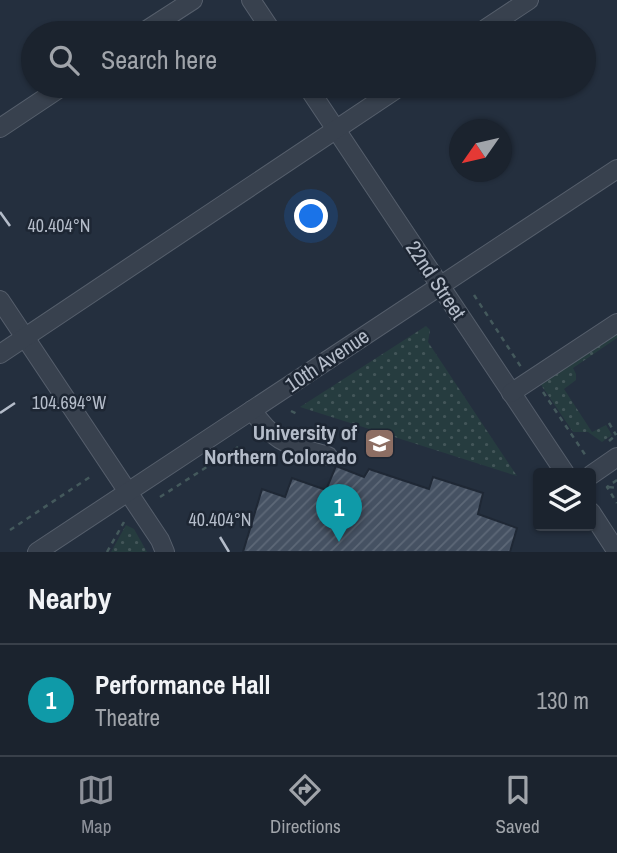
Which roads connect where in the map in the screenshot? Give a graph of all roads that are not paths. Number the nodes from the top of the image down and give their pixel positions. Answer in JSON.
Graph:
{"nodes":[{"id":1,"x":192,"y":0,"type":"edge"},
{"id":2,"x":251,"y":0,"type":"edge"},
{"id":3,"x":529,"y":0,"type":"edge"},
{"id":4,"x":160,"y":21,"type":"edge"},
{"id":5,"x":265,"y":21,"type":"edge"},
{"id":6,"x":498,"y":21,"type":"edge"},
{"id":7,"x":45,"y":98,"type":"edge"},
{"id":8,"x":315,"y":98,"type":"edge"},
{"id":9,"x":383,"y":98,"type":"edge"},
{"id":10,"x":0,"y":128,"type":"edge"},
{"id":11,"x":335,"y":130,"type":"junction"},
{"id":12,"x":617,"y":169,"type":"edge"},
{"id":13,"x":440,"y":286,"type":"junction"},
{"id":14,"x":0,"y":300,"type":"edge"},
{"id":15,"x":617,"y":323,"type":"edge"},
{"id":16,"x":25,"y":338,"type":"junction"},
{"id":17,"x":0,"y":354,"type":"edge"},
{"id":18,"x":512,"y":393,"type":"junction"},
{"id":19,"x":252,"y":411,"type":"junction"},
{"id":20,"x":611,"y":451,"type":"edge"},
{"id":21,"x":328,"y":456,"type":"dead end"},
{"id":22,"x":562,"y":468,"type":"edge"},
{"id":23,"x":596,"y":469,"type":"edge"},
{"id":24,"x":127,"y":493,"type":"junction"},
{"id":25,"x":596,"y":520,"type":"edge"},
{"id":26,"x":37,"y":552,"type":"edge"},
{"id":27,"x":165,"y":552,"type":"edge"},
{"id":28,"x":617,"y":552,"type":"edge"}],
"edges":[{"from":1,"to":4,"type":"street"},
{"from":2,"to":5,"type":"street"},
{"from":3,"to":6,"type":"street"},
{"from":7,"to":10,"type":"street"},
{"from":8,"to":11,"type":"street","name":"22nd Street"},
{"from":9,"to":11,"type":"street"},
{"from":11,"to":13,"type":"street","name":"22nd Street"},
{"from":11,"to":16,"type":"street"},
{"from":12,"to":13,"type":"street","name":"10th Avenue"},
{"from":13,"to":18,"type":"street","name":"22nd Street"},
{"from":13,"to":19,"type":"street","name":"10th Avenue"},
{"from":14,"to":16,"type":"street"},
{"from":15,"to":18,"type":"street"},
{"from":16,"to":17,"type":"street"},
{"from":16,"to":24,"type":"street"},
{"from":18,"to":22,"type":"street","name":"22nd Street"},
{"from":19,"to":21,"type":"street"},
{"from":19,"to":24,"type":"street","name":"10th Avenue"},
{"from":20,"to":23,"type":"street"},
{"from":24,"to":26,"type":"street","name":"10th Avenue"},
{"from":24,"to":27,"type":"street"},
{"from":25,"to":28,"type":"street"}]}
